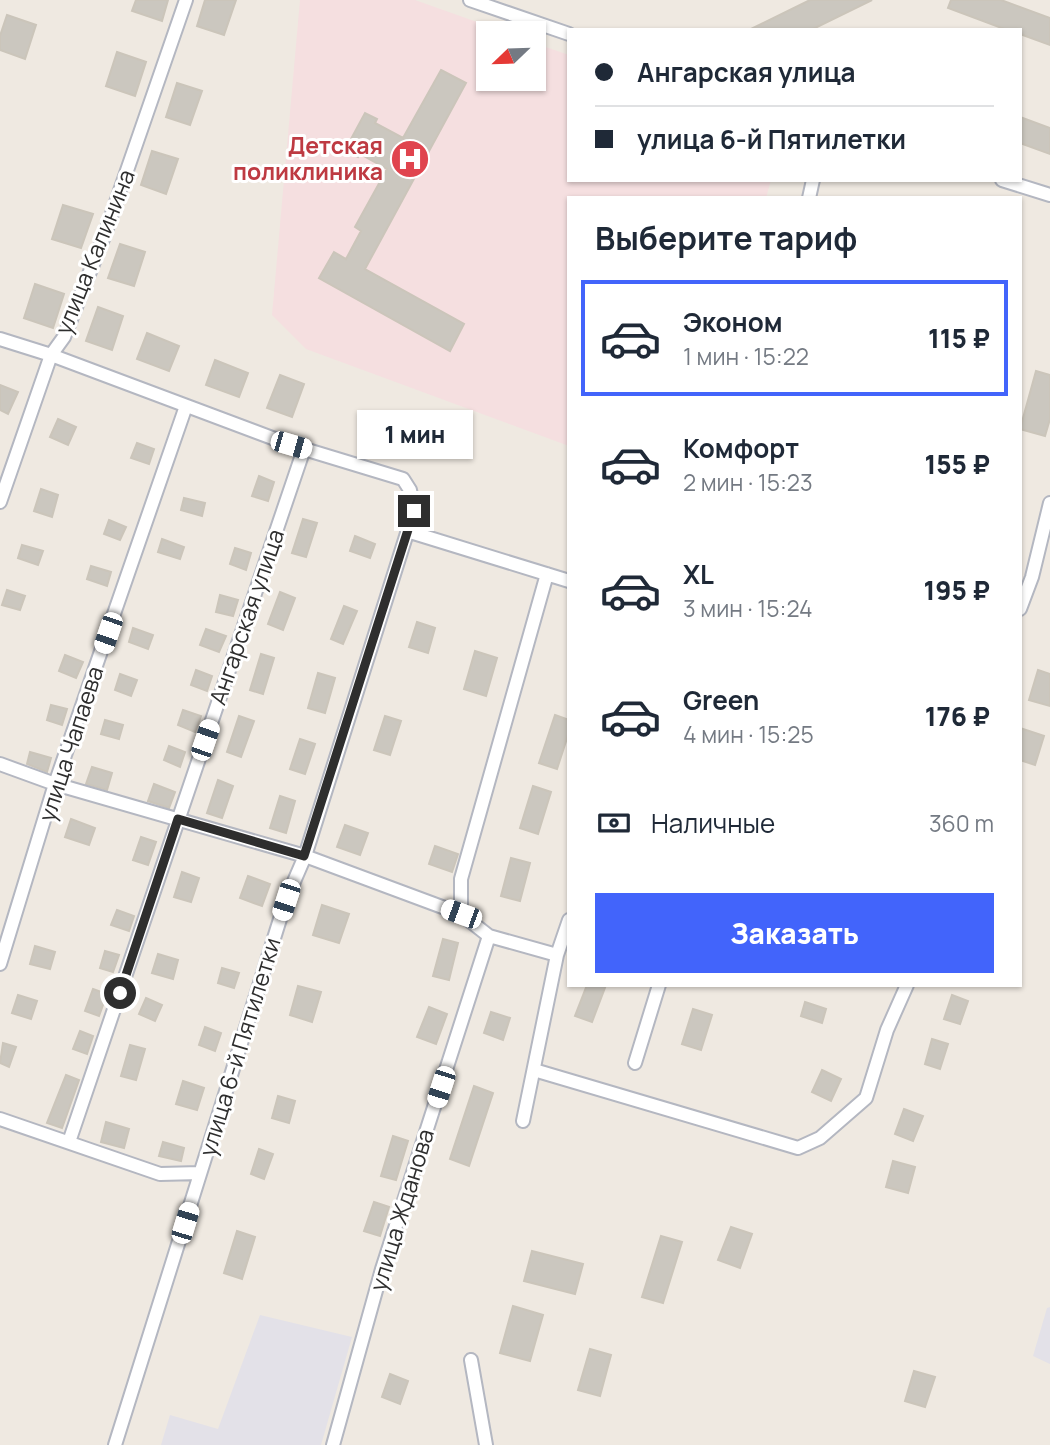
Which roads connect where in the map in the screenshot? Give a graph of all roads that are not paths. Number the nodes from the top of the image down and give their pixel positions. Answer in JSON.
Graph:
{"nodes":[{"id":1,"x":186,"y":0,"type":"edge"},
{"id":2,"x":470,"y":0,"type":"edge"},
{"id":3,"x":567,"y":33,"type":"edge"},
{"id":4,"x":1008,"y":182,"type":"edge"},
{"id":5,"x":1030,"y":189,"type":"junction"},
{"id":6,"x":1050,"y":195,"type":"edge"},
{"id":7,"x":1050,"y":206,"type":"edge"},
{"id":8,"x":0,"y":339,"type":"edge"},
{"id":9,"x":51,"y":355,"type":"junction"},
{"id":10,"x":186,"y":406,"type":"junction"},
{"id":11,"x":304,"y":449,"type":"junction"},
{"id":12,"x":0,"y":502,"type":"edge"},
{"id":13,"x":1050,"y":503,"type":"edge"},
{"id":14,"x":407,"y":531,"type":"junction"},
{"id":15,"x":547,"y":575,"type":"junction"},
{"id":16,"x":567,"y":580,"type":"edge"},
{"id":17,"x":1022,"y":604,"type":"edge"},
{"id":18,"x":0,"y":764,"type":"edge"},
{"id":19,"x":55,"y":784,"type":"junction"},
{"id":20,"x":178,"y":819,"type":"junction"},
{"id":21,"x":304,"y":856,"type":"junction"},
{"id":22,"x":461,"y":914,"type":"junction"},
{"id":23,"x":567,"y":926,"type":"edge"},
{"id":24,"x":489,"y":936,"type":"junction"},
{"id":25,"x":557,"y":956,"type":"junction"},
{"id":26,"x":0,"y":964,"type":"edge"},
{"id":27,"x":658,"y":987,"type":"edge"},
{"id":28,"x":906,"y":987,"type":"edge"},
{"id":29,"x":635,"y":1063,"type":"dead end"},
{"id":30,"x":534,"y":1070,"type":"junction"},
{"id":31,"x":0,"y":1118,"type":"edge"},
{"id":32,"x":523,"y":1121,"type":"dead end"},
{"id":33,"x":69,"y":1142,"type":"junction"},
{"id":34,"x":200,"y":1173,"type":"junction"},
{"id":35,"x":471,"y":1360,"type":"dead end"},
{"id":36,"x":115,"y":1445,"type":"edge"},
{"id":37,"x":333,"y":1445,"type":"edge"},
{"id":38,"x":486,"y":1445,"type":"edge"}],
"edges":[{"from":1,"to":9,"type":"street","name":"улица Калинина"},
{"from":2,"to":3,"type":"street"},
{"from":4,"to":5,"type":"street"},
{"from":5,"to":6,"type":"street"},
{"from":5,"to":7,"type":"street"},
{"from":8,"to":9,"type":"street"},
{"from":9,"to":10,"type":"street"},
{"from":9,"to":12,"type":"street","name":"улица Калинина"},
{"from":10,"to":11,"type":"street"},
{"from":10,"to":19,"type":"street","name":"улица Чапаева"},
{"from":11,"to":14,"type":"street","name":"улица 6-й Пятилетки"},
{"from":11,"to":20,"type":"street","name":"Ангарская улица"},
{"from":13,"to":17,"type":"street"},
{"from":14,"to":15,"type":"street"},
{"from":14,"to":21,"type":"street","name":"улица 6-й Пятилетки"},
{"from":15,"to":16,"type":"street"},
{"from":15,"to":22,"type":"street"},
{"from":18,"to":19,"type":"street"},
{"from":19,"to":20,"type":"street"},
{"from":19,"to":26,"type":"street","name":"улица Чапаева"},
{"from":20,"to":21,"type":"street"},
{"from":20,"to":33,"type":"street","name":"Ангарская улица"},
{"from":21,"to":22,"type":"street"},
{"from":21,"to":34,"type":"street","name":"улица 6-й Пятилетки"},
{"from":22,"to":24,"type":"street"},
{"from":23,"to":25,"type":"street"},
{"from":24,"to":25,"type":"street"},
{"from":24,"to":37,"type":"street","name":"улица Жданова"},
{"from":25,"to":30,"type":"street"},
{"from":27,"to":29,"type":"street"},
{"from":28,"to":30,"type":"street"},
{"from":30,"to":32,"type":"street"},
{"from":31,"to":33,"type":"street"},
{"from":33,"to":34,"type":"street"},
{"from":34,"to":36,"type":"street","name":"улица 6-й Пятилетки"},
{"from":35,"to":38,"type":"street"}]}
